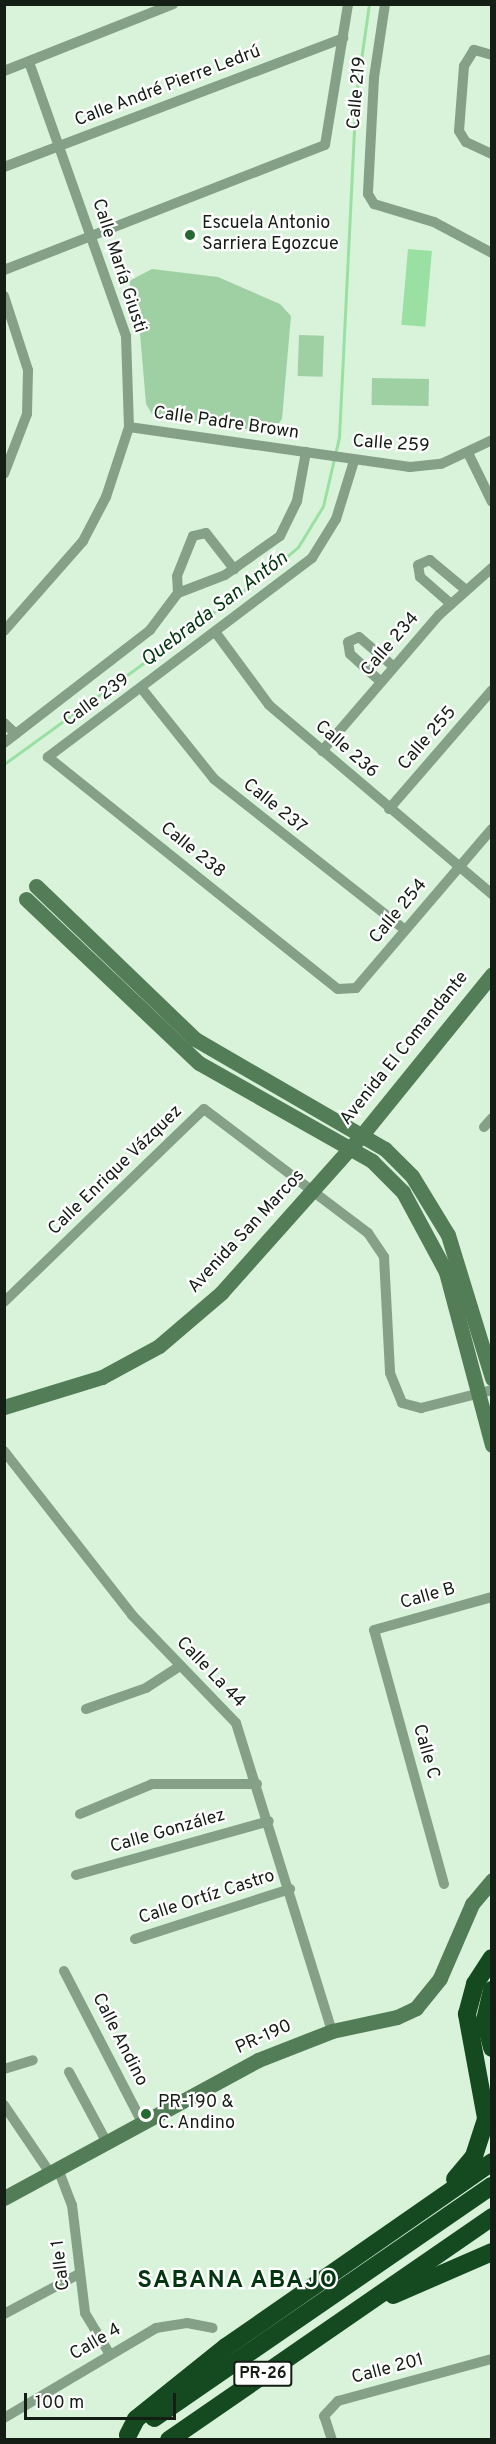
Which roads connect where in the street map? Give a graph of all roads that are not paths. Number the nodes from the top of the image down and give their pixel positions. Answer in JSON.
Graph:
{"nodes":[{"id":1,"x":173,"y":4,"type":"edge"},
{"id":2,"x":348,"y":4,"type":"edge"},
{"id":3,"x":385,"y":4,"type":"edge"},
{"id":4,"x":343,"y":38,"type":"junction"},
{"id":5,"x":492,"y":55,"type":"edge"},
{"id":6,"x":29,"y":62,"type":"junction"},
{"id":7,"x":4,"y":71,"type":"edge"},
{"id":8,"x":59,"y":146,"type":"junction"},
{"id":9,"x":492,"y":154,"type":"edge"},
{"id":10,"x":4,"y":167,"type":"edge"},
{"id":11,"x":94,"y":236,"type":"junction"},
{"id":12,"x":492,"y":253,"type":"edge"},
{"id":13,"x":4,"y":270,"type":"edge"},
{"id":14,"x":4,"y":296,"type":"edge"},
{"id":15,"x":129,"y":427,"type":"junction"},
{"id":16,"x":492,"y":440,"type":"edge"},
{"id":17,"x":306,"y":452,"type":"junction"},
{"id":18,"x":319,"y":454,"type":"joint"},
{"id":19,"x":469,"y":455,"type":"junction"},
{"id":20,"x":351,"y":460,"type":"junction"},
{"id":21,"x":4,"y":474,"type":"edge"},
{"id":22,"x":492,"y":502,"type":"edge"},
{"id":23,"x":492,"y":568,"type":"edge"},
{"id":24,"x":234,"y":569,"type":"junction"},
{"id":25,"x":466,"y":590,"type":"junction"},
{"id":26,"x":178,"y":593,"type":"junction"},
{"id":27,"x":451,"y":604,"type":"junction"},
{"id":28,"x":4,"y":631,"type":"edge"},
{"id":29,"x":216,"y":633,"type":"junction"},
{"id":30,"x":393,"y":666,"type":"junction"},
{"id":31,"x":380,"y":681,"type":"junction"},
{"id":32,"x":142,"y":689,"type":"junction"},
{"id":33,"x":492,"y":690,"type":"edge"},
{"id":34,"x":4,"y":723,"type":"edge"},
{"id":35,"x":16,"y":734,"type":"junction"},
{"id":36,"x":4,"y":743,"type":"edge"},
{"id":37,"x":322,"y":751,"type":"junction"},
{"id":38,"x":56,"y":752,"type":"joint"},
{"id":39,"x":389,"y":809,"type":"junction"},
{"id":40,"x":492,"y":828,"type":"edge"},
{"id":41,"x":460,"y":866,"type":"junction"},
{"id":42,"x":36,"y":886,"type":"joint"},
{"id":43,"x":492,"y":894,"type":"edge"},
{"id":44,"x":26,"y":899,"type":"joint"},
{"id":45,"x":405,"y":930,"type":"junction"},
{"id":46,"x":492,"y":974,"type":"edge"},
{"id":47,"x":322,"y":977,"type":"joint"},
{"id":48,"x":492,"y":1118,"type":"edge"},
{"id":49,"x":484,"y":1127,"type":"dead end"},
{"id":50,"x":361,"y":1136,"type":"junction"},
{"id":51,"x":349,"y":1149,"type":"junction"},
{"id":52,"x":310,"y":1193,"type":"junction"},
{"id":53,"x":4,"y":1302,"type":"edge"},
{"id":54,"x":492,"y":1378,"type":"edge"},
{"id":55,"x":485,"y":1392,"type":"edge"},
{"id":56,"x":4,"y":1407,"type":"edge"},
{"id":57,"x":492,"y":1445,"type":"edge"},
{"id":58,"x":4,"y":1451,"type":"edge"},
{"id":59,"x":492,"y":1597,"type":"edge"},
{"id":60,"x":374,"y":1630,"type":"joint"},
{"id":61,"x":180,"y":1666,"type":"junction"},
{"id":62,"x":86,"y":1709,"type":"dead end"},
{"id":63,"x":257,"y":1784,"type":"junction"},
{"id":64,"x":80,"y":1814,"type":"dead end"},
{"id":65,"x":269,"y":1821,"type":"junction"},
{"id":66,"x":76,"y":1875,"type":"dead end"},
{"id":67,"x":492,"y":1880,"type":"edge"},
{"id":68,"x":444,"y":1884,"type":"dead end"},
{"id":69,"x":290,"y":1889,"type":"junction"},
{"id":70,"x":135,"y":1939,"type":"dead end"},
{"id":71,"x":492,"y":1958,"type":"edge"},
{"id":72,"x":64,"y":1971,"type":"dead end"},
{"id":73,"x":492,"y":1990,"type":"edge"},
{"id":74,"x":332,"y":2031,"type":"junction"},
{"id":75,"x":492,"y":2048,"type":"edge"},
{"id":76,"x":33,"y":2060,"type":"dead end"},
{"id":77,"x":4,"y":2069,"type":"edge"},
{"id":78,"x":69,"y":2072,"type":"dead end"},
{"id":79,"x":4,"y":2105,"type":"edge"},
{"id":80,"x":143,"y":2124,"type":"junction"},
{"id":81,"x":107,"y":2144,"type":"junction"},
{"id":82,"x":492,"y":2162,"type":"edge"},
{"id":83,"x":54,"y":2171,"type":"junction"},
{"id":84,"x":492,"y":2186,"type":"edge"},
{"id":85,"x":4,"y":2198,"type":"edge"},
{"id":86,"x":424,"y":2209,"type":"junction"},
{"id":87,"x":492,"y":2217,"type":"edge"},
{"id":88,"x":492,"y":2252,"type":"edge"},
{"id":89,"x":79,"y":2274,"type":"junction"},
{"id":90,"x":358,"y":2309,"type":"junction"},
{"id":91,"x":4,"y":2314,"type":"edge"},
{"id":92,"x":213,"y":2328,"type":"dead end"},
{"id":93,"x":109,"y":2353,"type":"junction"},
{"id":94,"x":492,"y":2359,"type":"edge"},
{"id":95,"x":4,"y":2418,"type":"edge"},
{"id":96,"x":125,"y":2437,"type":"edge"},
{"id":97,"x":169,"y":2439,"type":"edge"},
{"id":98,"x":332,"y":2439,"type":"edge"}],
"edges":[{"from":1,"to":6,"type":"street"},
{"from":2,"to":4,"type":"street"},
{"from":3,"to":12,"type":"street","name":"Calle 219"},
{"from":4,"to":8,"type":"street","name":"Calle André Pierre Ledrú"},
{"from":4,"to":11,"type":"street"},
{"from":5,"to":9,"type":"street"},
{"from":6,"to":7,"type":"street"},
{"from":6,"to":8,"type":"street","name":"Calle María Giusti"},
{"from":8,"to":10,"type":"street","name":"Calle André Pierre Ledrú"},
{"from":8,"to":11,"type":"street","name":"Calle María Giusti"},
{"from":11,"to":13,"type":"street"},
{"from":11,"to":15,"type":"street","name":"Calle María Giusti"},
{"from":14,"to":21,"type":"street"},
{"from":15,"to":17,"type":"street","name":"Calle Padre Brown"},
{"from":15,"to":28,"type":"street","name":"Calle María Giusti"},
{"from":16,"to":19,"type":"street","name":"Calle 259"},
{"from":17,"to":18,"type":"street","name":"Calle Padre Brown"},
{"from":17,"to":24,"type":"street"},
{"from":18,"to":20,"type":"street","name":"Calle 259"},
{"from":19,"to":20,"type":"street","name":"Calle 259"},
{"from":19,"to":22,"type":"street"},
{"from":20,"to":29,"type":"street"},
{"from":23,"to":25,"type":"street","name":"Calle 234"},
{"from":24,"to":26,"type":"street"},
{"from":24,"to":26,"type":"street"},
{"from":25,"to":27,"type":"street","name":"Calle 234"},
{"from":25,"to":27,"type":"street"},
{"from":26,"to":35,"type":"street"},
{"from":27,"to":30,"type":"street","name":"Calle 234"},
{"from":29,"to":32,"type":"street","name":"Calle 239"},
{"from":29,"to":37,"type":"street","name":"Calle 236"},
{"from":30,"to":31,"type":"street","name":"Calle 234"},
{"from":30,"to":31,"type":"street"},
{"from":31,"to":37,"type":"street","name":"Calle 234"},
{"from":32,"to":38,"type":"street","name":"Calle 239"},
{"from":32,"to":45,"type":"street","name":"Calle 237"},
{"from":33,"to":39,"type":"street","name":"Calle 255"},
{"from":34,"to":35,"type":"street"},
{"from":35,"to":36,"type":"street"},
{"from":37,"to":39,"type":"street","name":"Calle 236"},
{"from":38,"to":47,"type":"street","name":"Calle 238"},
{"from":39,"to":41,"type":"street","name":"Calle 236"},
{"from":40,"to":41,"type":"street","name":"Calle 254"},
{"from":41,"to":43,"type":"street","name":"Calle 236"},
{"from":41,"to":45,"type":"street","name":"Calle 254"},
{"from":42,"to":44,"type":"street"},
{"from":42,"to":50,"type":"main road"},
{"from":44,"to":51,"type":"main road"},
{"from":45,"to":47,"type":"street","name":"Calle 254"},
{"from":46,"to":50,"type":"main road","name":"Avenida El Comandante"},
{"from":48,"to":49,"type":"street"},
{"from":50,"to":51,"type":"main road","name":"Avenida El Comandante"},
{"from":50,"to":54,"type":"main road"},
{"from":51,"to":52,"type":"main road","name":"Avenida San Marcos"},
{"from":51,"to":55,"type":"main road"},
{"from":52,"to":53,"type":"street","name":"Calle Enrique Vázquez"},
{"from":52,"to":55,"type":"street","name":"Calle Enrique Vázquez"},
{"from":52,"to":56,"type":"main road","name":"Avenida San Marcos"},
{"from":55,"to":57,"type":"main road"},
{"from":58,"to":61,"type":"street","name":"Calle La 44"},
{"from":59,"to":60,"type":"street","name":"Calle B"},
{"from":60,"to":68,"type":"street","name":"Calle C"},
{"from":61,"to":62,"type":"street"},
{"from":61,"to":63,"type":"street","name":"Calle La 44"},
{"from":63,"to":64,"type":"street"},
{"from":63,"to":65,"type":"street","name":"Calle La 44"},
{"from":65,"to":66,"type":"street","name":"Calle González"},
{"from":65,"to":69,"type":"street","name":"Calle La 44"},
{"from":67,"to":74,"type":"main road","name":"PR-190","number":"PR-190"},
{"from":69,"to":70,"type":"street","name":"Calle Ortíz Castro"},
{"from":69,"to":74,"type":"street","name":"Calle La 44"},
{"from":71,"to":86,"type":"highway"},
{"from":72,"to":80,"type":"street","name":"Calle Andino"},
{"from":73,"to":75,"type":"highway"},
{"from":74,"to":80,"type":"main road","name":"PR-190","number":"PR-190"},
{"from":76,"to":77,"type":"street"},
{"from":78,"to":81,"type":"street"},
{"from":79,"to":83,"type":"street","name":"Calle 1"},
{"from":80,"to":81,"type":"main road","name":"PR-190","number":"PR-190"},
{"from":81,"to":83,"type":"main road","name":"PR-190","number":"PR-190"},
{"from":82,"to":86,"type":"highway"},
{"from":83,"to":85,"type":"main road","name":"PR-190","number":"PR-190"},
{"from":83,"to":89,"type":"street","name":"Calle 1"},
{"from":84,"to":96,"type":"highway","number":"PR-26"},
{"from":86,"to":96,"type":"highway"},
{"from":87,"to":90,"type":"highway","number":"PR-26"},
{"from":88,"to":90,"type":"highway"},
{"from":89,"to":91,"type":"street"},
{"from":89,"to":93,"type":"street","name":"Calle 1"},
{"from":90,"to":97,"type":"highway","number":"PR-26"},
{"from":92,"to":93,"type":"street","name":"Calle 4"},
{"from":93,"to":95,"type":"street","name":"Calle 4"},
{"from":94,"to":98,"type":"street","name":"Calle 201"}]}
